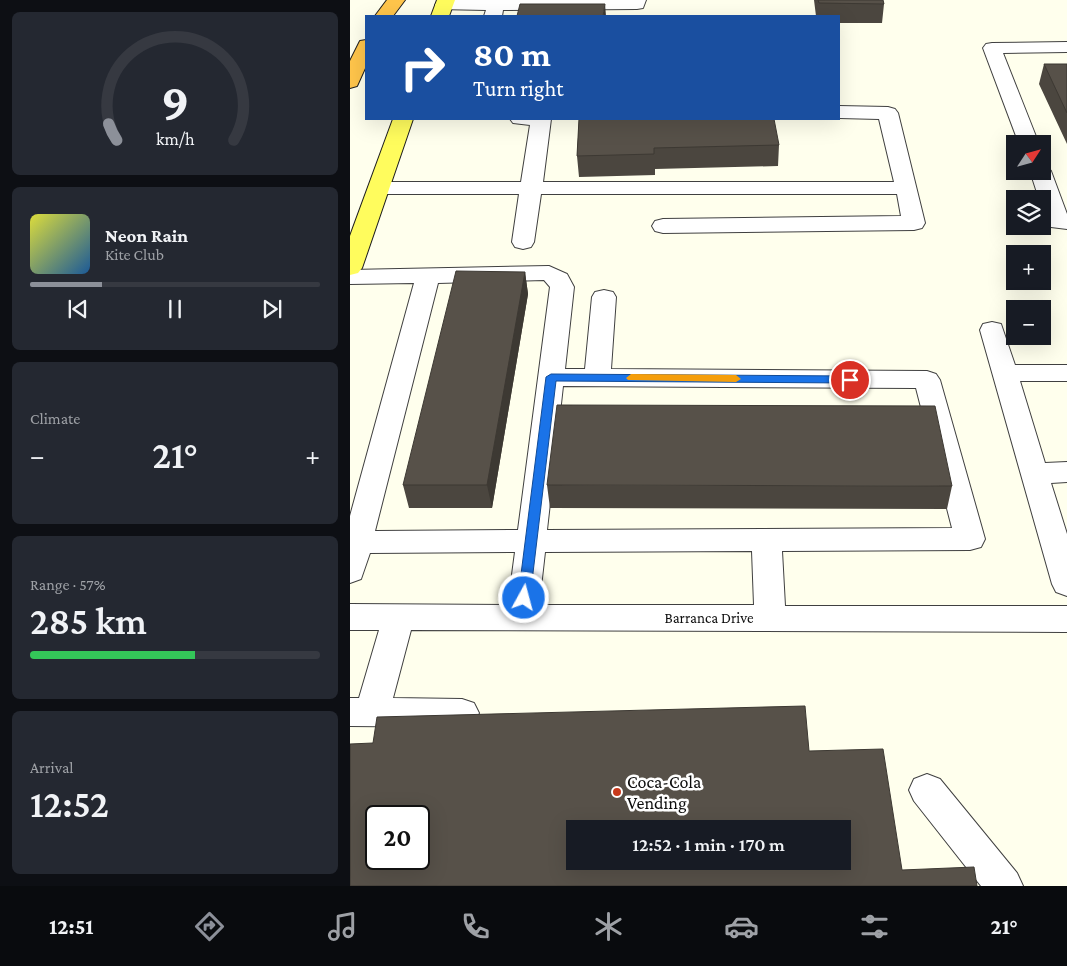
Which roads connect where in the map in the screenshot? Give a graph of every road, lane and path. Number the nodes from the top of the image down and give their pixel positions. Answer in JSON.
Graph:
{"nodes":[{"id":1,"x":383,"y":0,"type":"edge"},
{"id":2,"x":396,"y":0,"type":"edge"},
{"id":3,"x":443,"y":7,"type":"edge"},
{"id":4,"x":495,"y":7,"type":"edge"},
{"id":5,"x":637,"y":7,"type":"edge"},
{"id":6,"x":377,"y":15,"type":"edge"},
{"id":7,"x":385,"y":15,"type":"edge"},
{"id":8,"x":365,"y":46,"type":"edge"},
{"id":9,"x":1067,"y":47,"type":"edge"},
{"id":10,"x":350,"y":82,"type":"edge"},
{"id":11,"x":840,"y":112,"type":"edge"},
{"id":12,"x":403,"y":120,"type":"edge"},
{"id":13,"x":542,"y":120,"type":"edge"},
{"id":14,"x":1026,"y":135,"type":"edge"},
{"id":15,"x":1043,"y":180,"type":"edge"},
{"id":16,"x":378,"y":188,"type":"junction"},
{"id":17,"x":531,"y":188,"type":"junction"},
{"id":18,"x":906,"y":188,"type":"junction"},
{"id":19,"x":1067,"y":222,"type":"edge"},
{"id":20,"x":663,"y":226,"type":"dead end"},
{"id":21,"x":523,"y":242,"type":"dead end"},
{"id":22,"x":350,"y":268,"type":"edge"},
{"id":23,"x":428,"y":276,"type":"junction"},
{"id":24,"x":350,"y":277,"type":"edge"},
{"id":25,"x":604,"y":297,"type":"dead end"},
{"id":26,"x":992,"y":330,"type":"dead end"},
{"id":27,"x":1004,"y":373,"type":"junction"},
{"id":28,"x":1067,"y":373,"type":"edge"},
{"id":29,"x":551,"y":377,"type":"junction"},
{"id":30,"x":597,"y":378,"type":"junction"},
{"id":31,"x":1067,"y":472,"type":"edge"},
{"id":32,"x":1034,"y":473,"type":"junction"},
{"id":33,"x":766,"y":540,"type":"junction"},
{"id":34,"x":358,"y":542,"type":"junction"},
{"id":35,"x":531,"y":542,"type":"junction"},
{"id":36,"x":350,"y":571,"type":"edge"},
{"id":37,"x":1067,"y":584,"type":"edge"},
{"id":38,"x":350,"y":617,"type":"edge"},
{"id":39,"x":399,"y":617,"type":"junction"},
{"id":40,"x":522,"y":617,"type":"junction"},
{"id":41,"x":770,"y":618,"type":"junction"},
{"id":42,"x":1067,"y":619,"type":"edge"},
{"id":43,"x":361,"y":712,"type":"edge"},
{"id":44,"x":462,"y":713,"type":"edge"},
{"id":45,"x":927,"y":790,"type":"dead end"},
{"id":46,"x":1004,"y":886,"type":"edge"}],
"edges":[{"from":1,"to":6,"type":"highway"},
{"from":2,"to":7,"type":"highway"},
{"from":3,"to":4,"type":"street"},
{"from":4,"to":5,"type":"street"},
{"from":8,"to":10,"type":"highway"},
{"from":9,"to":14,"type":"street"},
{"from":11,"to":18,"type":"street"},
{"from":12,"to":16,"type":"main road"},
{"from":13,"to":17,"type":"street"},
{"from":15,"to":19,"type":"street"},
{"from":16,"to":17,"type":"street"},
{"from":16,"to":22,"type":"main road"},
{"from":17,"to":18,"type":"street"},
{"from":17,"to":21,"type":"street"},
{"from":18,"to":20,"type":"street"},
{"from":23,"to":24,"type":"street"},
{"from":23,"to":29,"type":"street"},
{"from":23,"to":34,"type":"street"},
{"from":25,"to":30,"type":"street"},
{"from":26,"to":27,"type":"street"},
{"from":27,"to":28,"type":"street"},
{"from":27,"to":32,"type":"street"},
{"from":29,"to":30,"type":"street"},
{"from":29,"to":35,"type":"street"},
{"from":30,"to":33,"type":"street"},
{"from":31,"to":32,"type":"street"},
{"from":32,"to":37,"type":"street"},
{"from":33,"to":35,"type":"street"},
{"from":33,"to":41,"type":"street"},
{"from":34,"to":35,"type":"street"},
{"from":34,"to":36,"type":"street"},
{"from":35,"to":40,"type":"street"},
{"from":38,"to":39,"type":"street","name":"Barranca Drive"},
{"from":39,"to":40,"type":"street","name":"Barranca Drive"},
{"from":39,"to":43,"type":"street"},
{"from":40,"to":41,"type":"street","name":"Barranca Drive"},
{"from":41,"to":42,"type":"street","name":"Barranca Drive"},
{"from":43,"to":44,"type":"street"},
{"from":45,"to":46,"type":"street"}]}
